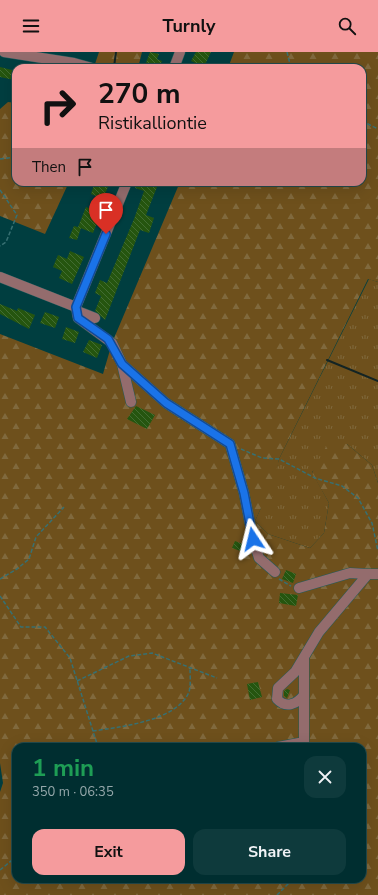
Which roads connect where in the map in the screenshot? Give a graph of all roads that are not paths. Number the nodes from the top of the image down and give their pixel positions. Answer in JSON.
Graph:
{"nodes":[{"id":1,"x":4,"y":52,"type":"edge"},
{"id":2,"x":180,"y":52,"type":"edge"},
{"id":3,"x":78,"y":64,"type":"edge"},
{"id":4,"x":176,"y":64,"type":"edge"},
{"id":5,"x":125,"y":186,"type":"edge"},
{"id":6,"x":0,"y":277,"type":"edge"},
{"id":7,"x":76,"y":309,"type":"junction"},
{"id":8,"x":95,"y":318,"type":"dead end"},
{"id":9,"x":122,"y":364,"type":"junction"},
{"id":10,"x":131,"y":402,"type":"dead end"},
{"id":11,"x":275,"y":572,"type":"road end"},
{"id":12,"x":373,"y":574,"type":"edge"},
{"id":13,"x":299,"y":588,"type":"road end"},
{"id":14,"x":304,"y":657,"type":"junction"},
{"id":15,"x":304,"y":695,"type":"junction"},
{"id":16,"x":299,"y":743,"type":"edge"}],
"edges":[{"from":1,"to":3,"type":"street"},
{"from":2,"to":4,"type":"street"},
{"from":5,"to":7,"type":"street"},
{"from":6,"to":7,"type":"street"},
{"from":7,"to":8,"type":"street"},
{"from":7,"to":9,"type":"street"},
{"from":9,"to":10,"type":"street"},
{"from":9,"to":11,"type":"street"},
{"from":12,"to":13,"type":"street"},
{"from":12,"to":14,"type":"street"},
{"from":14,"to":15,"type":"street"},
{"from":14,"to":15,"type":"street"},
{"from":15,"to":16,"type":"street"}]}
